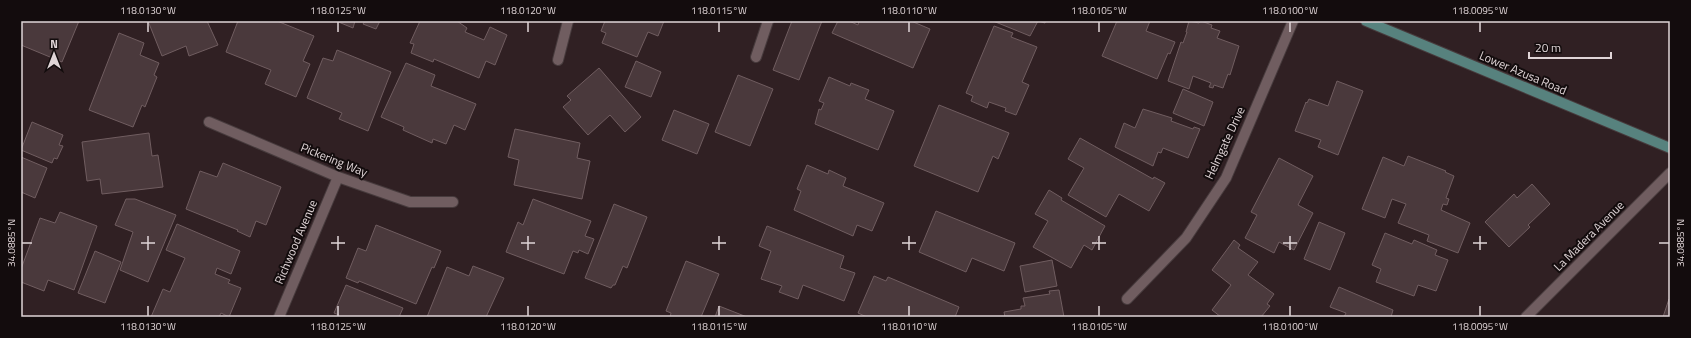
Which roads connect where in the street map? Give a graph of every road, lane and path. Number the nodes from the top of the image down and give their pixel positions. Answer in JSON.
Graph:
{"nodes":[{"id":1,"x":568,"y":21,"type":"edge"},
{"id":2,"x":768,"y":21,"type":"edge"},
{"id":3,"x":1293,"y":21,"type":"edge"},
{"id":4,"x":1366,"y":21,"type":"edge"},
{"id":5,"x":756,"y":57,"type":"dead end"},
{"id":6,"x":558,"y":60,"type":"dead end"},
{"id":7,"x":209,"y":122,"type":"dead end"},
{"id":8,"x":1670,"y":148,"type":"edge"},
{"id":9,"x":1670,"y":173,"type":"edge"},
{"id":10,"x":338,"y":177,"type":"junction"},
{"id":11,"x":453,"y":202,"type":"dead end"},
{"id":12,"x":1127,"y":299,"type":"dead end"},
{"id":13,"x":279,"y":317,"type":"edge"},
{"id":14,"x":1526,"y":317,"type":"edge"}],
"edges":[{"from":1,"to":6,"type":"street"},
{"from":2,"to":5,"type":"street"},
{"from":3,"to":12,"type":"street","name":"Helmgate Drive"},
{"from":4,"to":8,"type":"main road","name":"Lower Azusa Road"},
{"from":7,"to":10,"type":"street","name":"Pickering Way"},
{"from":9,"to":14,"type":"street","name":"La Madera Avenue"},
{"from":10,"to":11,"type":"street","name":"Pickering Way"},
{"from":10,"to":13,"type":"street","name":"Richwood Avenue"}]}
